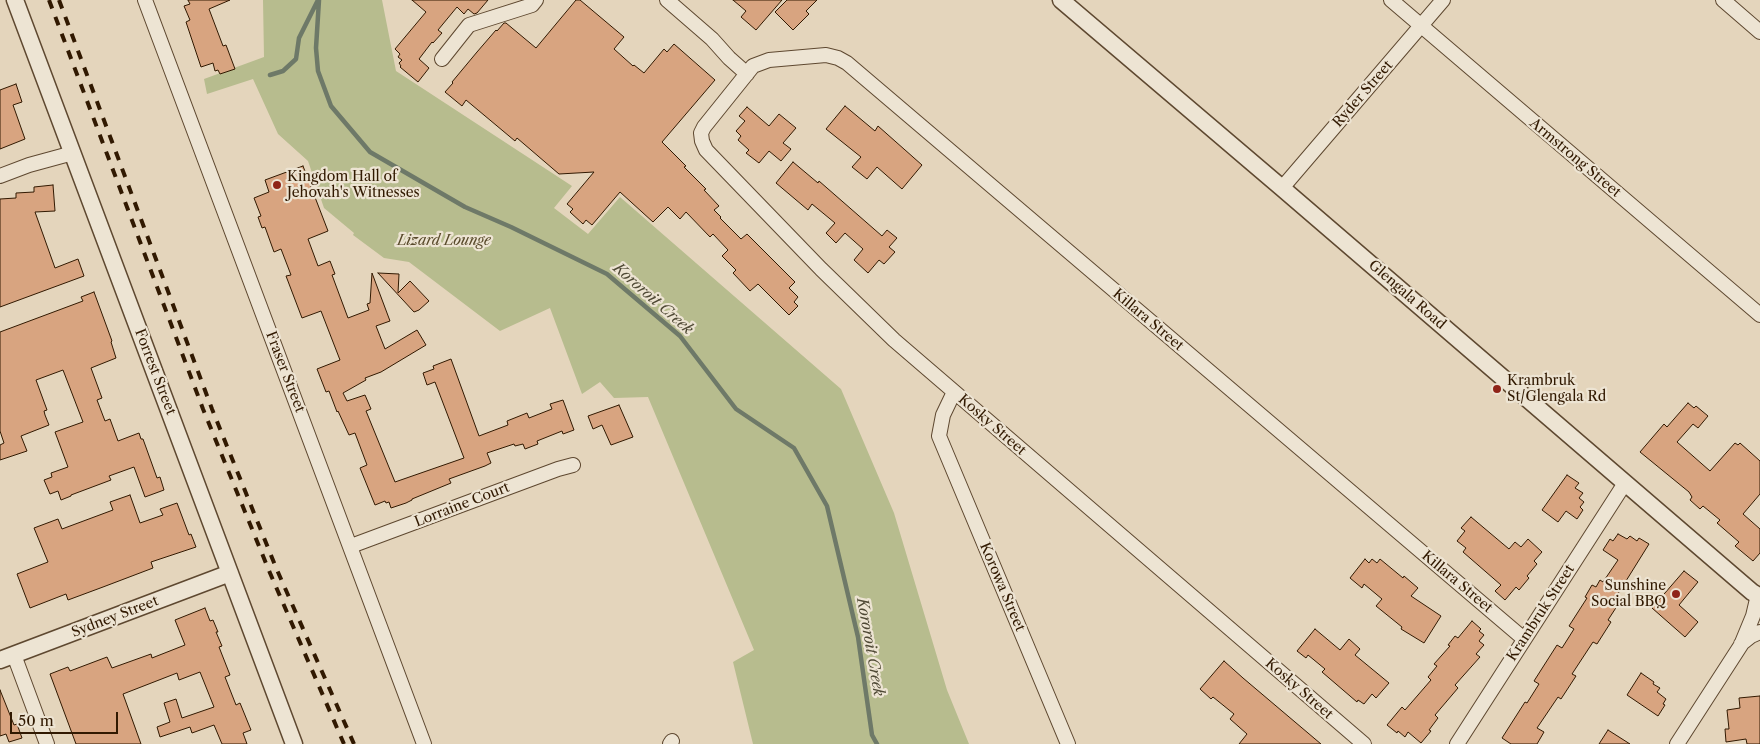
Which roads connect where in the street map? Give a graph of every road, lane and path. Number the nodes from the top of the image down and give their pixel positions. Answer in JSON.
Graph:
{"nodes":[{"id":1,"x":15,"y":0,"type":"edge"},
{"id":2,"x":145,"y":0,"type":"edge"},
{"id":3,"x":536,"y":0,"type":"edge"},
{"id":4,"x":667,"y":0,"type":"edge"},
{"id":5,"x":1061,"y":0,"type":"edge"},
{"id":6,"x":1391,"y":0,"type":"edge"},
{"id":7,"x":1443,"y":0,"type":"edge"},
{"id":8,"x":1723,"y":0,"type":"edge"},
{"id":9,"x":1421,"y":26,"type":"junction"},
{"id":10,"x":1760,"y":32,"type":"edge"},
{"id":11,"x":442,"y":59,"type":"dead end"},
{"id":12,"x":750,"y":70,"type":"junction"},
{"id":13,"x":71,"y":148,"type":"junction"},
{"id":14,"x":0,"y":176,"type":"edge"},
{"id":15,"x":1282,"y":188,"type":"junction"},
{"id":16,"x":1760,"y":315,"type":"edge"},
{"id":17,"x":959,"y":397,"type":"junction"},
{"id":18,"x":573,"y":464,"type":"dead end"},
{"id":19,"x":1625,"y":483,"type":"junction"},
{"id":20,"x":352,"y":546,"type":"junction"},
{"id":21,"x":230,"y":573,"type":"junction"},
{"id":22,"x":1757,"y":598,"type":"edge"},
{"id":23,"x":1760,"y":632,"type":"edge"},
{"id":24,"x":1524,"y":639,"type":"junction"},
{"id":25,"x":1741,"y":645,"type":"junction"},
{"id":26,"x":7,"y":657,"type":"edge"},
{"id":27,"x":47,"y":744,"type":"edge"},
{"id":28,"x":294,"y":744,"type":"edge"},
{"id":29,"x":424,"y":744,"type":"edge"},
{"id":30,"x":1068,"y":744,"type":"edge"},
{"id":31,"x":1364,"y":744,"type":"edge"},
{"id":32,"x":1457,"y":744,"type":"edge"},
{"id":33,"x":1678,"y":744,"type":"edge"}],
"edges":[{"from":1,"to":13,"type":"street","name":"Forrest Street"},
{"from":2,"to":20,"type":"street","name":"Fraser Street"},
{"from":3,"to":11,"type":"street"},
{"from":4,"to":12,"type":"street"},
{"from":5,"to":15,"type":"street","name":"Glengala Road"},
{"from":6,"to":9,"type":"street","name":"Armstrong Street"},
{"from":7,"to":9,"type":"street","name":"Ryder Street"},
{"from":8,"to":10,"type":"street"},
{"from":9,"to":15,"type":"street","name":"Ryder Street"},
{"from":9,"to":16,"type":"street","name":"Armstrong Street"},
{"from":12,"to":17,"type":"street","name":"Kosky Street"},
{"from":12,"to":24,"type":"street","name":"Killara Street"},
{"from":13,"to":14,"type":"street"},
{"from":13,"to":21,"type":"street","name":"Forrest Street"},
{"from":15,"to":19,"type":"street","name":"Glengala Road"},
{"from":17,"to":30,"type":"street","name":"Korowa Street"},
{"from":17,"to":31,"type":"street","name":"Kosky Street"},
{"from":18,"to":20,"type":"street","name":"Lorraine Court"},
{"from":19,"to":22,"type":"street","name":"Glengala Road"},
{"from":19,"to":24,"type":"street","name":"Krambruk Street"},
{"from":20,"to":29,"type":"street","name":"Fraser Street"},
{"from":21,"to":26,"type":"street","name":"Sydney Street"},
{"from":21,"to":28,"type":"street","name":"Forrest Street"},
{"from":22,"to":25,"type":"street"},
{"from":23,"to":25,"type":"street"},
{"from":24,"to":32,"type":"street","name":"Krambruk Street"},
{"from":25,"to":33,"type":"street"},
{"from":26,"to":27,"type":"street"}]}
